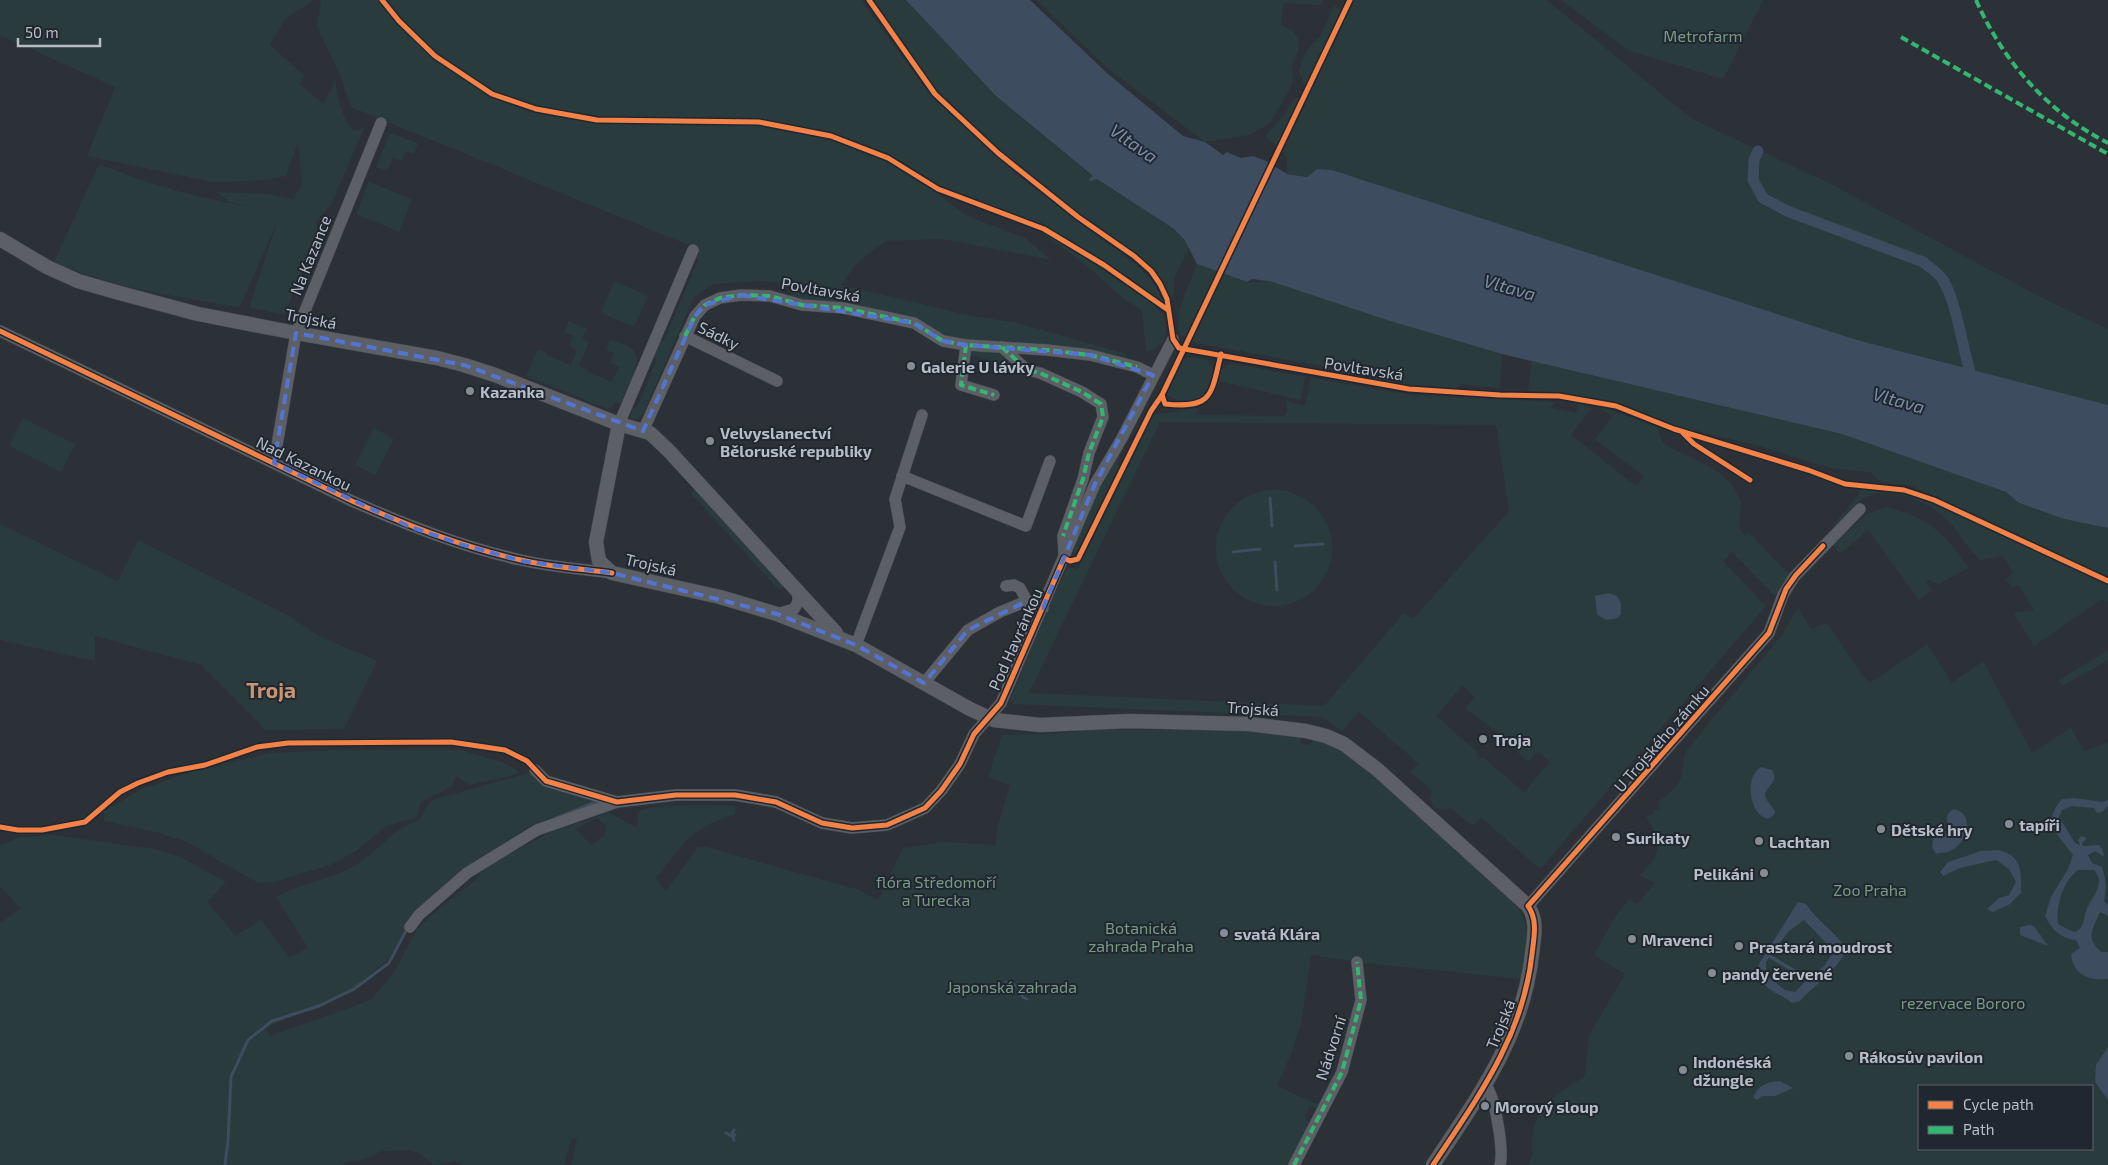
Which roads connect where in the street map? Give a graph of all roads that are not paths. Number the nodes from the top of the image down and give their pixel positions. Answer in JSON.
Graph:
{"nodes":[{"id":1,"x":382,"y":123,"type":"dead end"},
{"id":2,"x":0,"y":239,"type":"edge"},
{"id":3,"x":693,"y":250,"type":"dead end"},
{"id":4,"x":0,"y":331,"type":"edge"},
{"id":5,"x":296,"y":333,"type":"junction"},
{"id":6,"x":685,"y":336,"type":"junction"},
{"id":7,"x":1172,"y":339,"type":"dead end"},
{"id":8,"x":966,"y":346,"type":"junction"},
{"id":9,"x":1002,"y":347,"type":"junction"},
{"id":10,"x":1153,"y":375,"type":"junction"},
{"id":11,"x":777,"y":381,"type":"dead end"},
{"id":12,"x":994,"y":395,"type":"dead end"},
{"id":13,"x":922,"y":415,"type":"dead end"},
{"id":14,"x":619,"y":424,"type":"junction"},
{"id":15,"x":643,"y":431,"type":"junction"},
{"id":16,"x":1050,"y":461,"type":"dead end"},
{"id":17,"x":274,"y":462,"type":"junction"},
{"id":18,"x":902,"y":476,"type":"junction"},
{"id":19,"x":1860,"y":509,"type":"dead end"},
{"id":20,"x":1064,"y":558,"type":"junction"},
{"id":21,"x":612,"y":573,"type":"junction"},
{"id":22,"x":1006,"y":586,"type":"dead end"},
{"id":23,"x":798,"y":593,"type":"junction"},
{"id":24,"x":1027,"y":601,"type":"junction"},
{"id":25,"x":1042,"y":608,"type":"junction"},
{"id":26,"x":777,"y":614,"type":"junction"},
{"id":27,"x":842,"y":639,"type":"junction"},
{"id":28,"x":856,"y":645,"type":"junction"},
{"id":29,"x":924,"y":683,"type":"junction"},
{"id":30,"x":987,"y":718,"type":"junction"},
{"id":31,"x":535,"y":770,"type":"dead end"},
{"id":32,"x":617,"y":802,"type":"junction"},
{"id":33,"x":1528,"y":906,"type":"junction"},
{"id":34,"x":410,"y":927,"type":"dead end"},
{"id":35,"x":1357,"y":962,"type":"dead end"},
{"id":36,"x":1484,"y":1088,"type":"junction"},
{"id":37,"x":1294,"y":1165,"type":"edge"},
{"id":38,"x":1433,"y":1165,"type":"edge"},
{"id":39,"x":1500,"y":1165,"type":"edge"}],
"edges":[{"from":1,"to":5,"type":"street","name":"Na Kazance"},
{"from":2,"to":5,"type":"street","name":"Trojská"},
{"from":3,"to":14,"type":"street"},
{"from":4,"to":17,"type":"street","name":"Nad Kazankou"},
{"from":5,"to":14,"type":"street","name":"Trojská"},
{"from":5,"to":17,"type":"street","name":"Na Kazance"},
{"from":6,"to":8,"type":"street","name":"Povltavská"},
{"from":6,"to":11,"type":"street","name":"Sádky"},
{"from":6,"to":15,"type":"street","name":"Sádky"},
{"from":7,"to":10,"type":"street"},
{"from":8,"to":9,"type":"street","name":"Povltavská"},
{"from":8,"to":12,"type":"street"},
{"from":9,"to":10,"type":"street","name":"Povltavská"},
{"from":9,"to":20,"type":"street","name":"Pod Havránkou"},
{"from":10,"to":20,"type":"street","name":"Pod Havránkou"},
{"from":13,"to":18,"type":"street"},
{"from":14,"to":15,"type":"street","name":"Trojská"},
{"from":14,"to":21,"type":"street","name":"Trojská"},
{"from":15,"to":23,"type":"street","name":"Trojská"},
{"from":16,"to":18,"type":"street"},
{"from":17,"to":21,"type":"street","name":"Nad Kazankou"},
{"from":18,"to":28,"type":"street"},
{"from":19,"to":33,"type":"street","name":"U Trojského zámku"},
{"from":20,"to":25,"type":"street","name":"Pod Havránkou"},
{"from":21,"to":26,"type":"street","name":"Trojská"},
{"from":22,"to":24,"type":"street"},
{"from":23,"to":26,"type":"street"},
{"from":23,"to":27,"type":"street","name":"Trojská"},
{"from":24,"to":25,"type":"street"},
{"from":24,"to":29,"type":"street"},
{"from":25,"to":30,"type":"street","name":"Pod Havránkou"},
{"from":26,"to":27,"type":"street","name":"Trojská"},
{"from":27,"to":28,"type":"street","name":"Trojská"},
{"from":28,"to":29,"type":"street","name":"Trojská"},
{"from":29,"to":30,"type":"street","name":"Trojská"},
{"from":30,"to":32,"type":"street","name":"Pod Havránkou"},
{"from":30,"to":33,"type":"street","name":"Trojská"},
{"from":31,"to":32,"type":"street","name":"Pod Havránkou"},
{"from":32,"to":34,"type":"street","name":"Pod Havránkou"},
{"from":33,"to":36,"type":"street","name":"Trojská"},
{"from":35,"to":37,"type":"street","name":"Nádvorní"},
{"from":36,"to":38,"type":"street","name":"Trojská"},
{"from":36,"to":39,"type":"street"}]}
